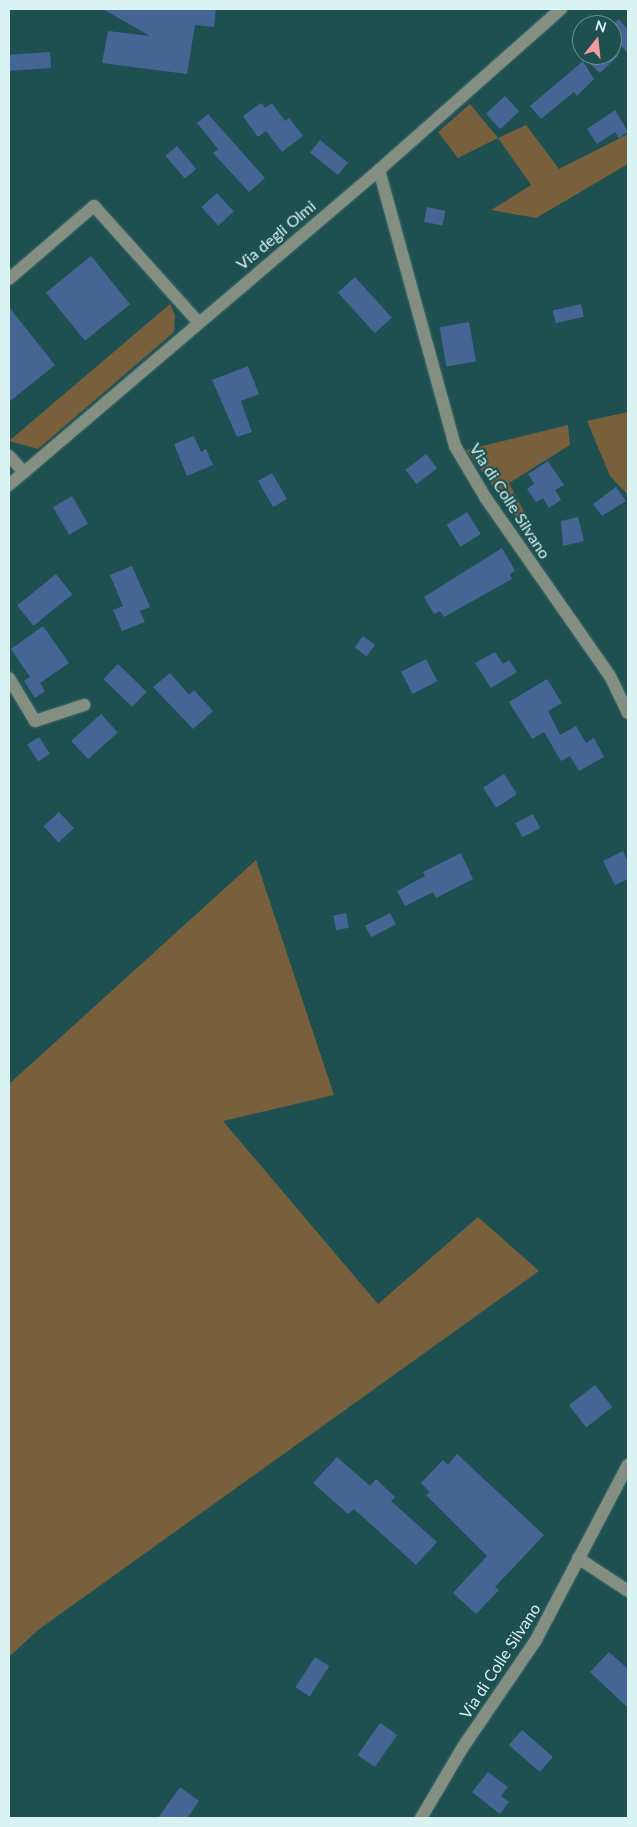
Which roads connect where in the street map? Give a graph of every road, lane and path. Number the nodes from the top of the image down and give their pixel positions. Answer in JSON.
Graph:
{"nodes":[{"id":1,"x":561,"y":9,"type":"edge"},
{"id":2,"x":378,"y":170,"type":"junction"},
{"id":3,"x":9,"y":279,"type":"edge"},
{"id":4,"x":198,"y":322,"type":"junction"},
{"id":5,"x":9,"y":456,"type":"edge"},
{"id":6,"x":24,"y":472,"type":"junction"},
{"id":7,"x":9,"y":485,"type":"edge"},
{"id":8,"x":9,"y":678,"type":"edge"},
{"id":9,"x":84,"y":706,"type":"dead end"},
{"id":10,"x":628,"y":713,"type":"edge"},
{"id":11,"x":628,"y":1465,"type":"edge"},
{"id":12,"x":578,"y":1558,"type":"junction"},
{"id":13,"x":628,"y":1591,"type":"edge"},
{"id":14,"x":421,"y":1818,"type":"edge"}],
"edges":[{"from":1,"to":2,"type":"street","name":"Via degli Olmi"},
{"from":2,"to":4,"type":"street","name":"Via degli Olmi"},
{"from":2,"to":10,"type":"street","name":"Via di Colle Silvano"},
{"from":3,"to":4,"type":"street"},
{"from":4,"to":6,"type":"street","name":"Via degli Olmi"},
{"from":5,"to":6,"type":"street"},
{"from":6,"to":7,"type":"street","name":"Via degli Olmi"},
{"from":8,"to":9,"type":"street"},
{"from":11,"to":12,"type":"street","name":"Via di Colle Silvano"},
{"from":12,"to":13,"type":"street"},
{"from":12,"to":14,"type":"street","name":"Via di Colle Silvano"}]}
